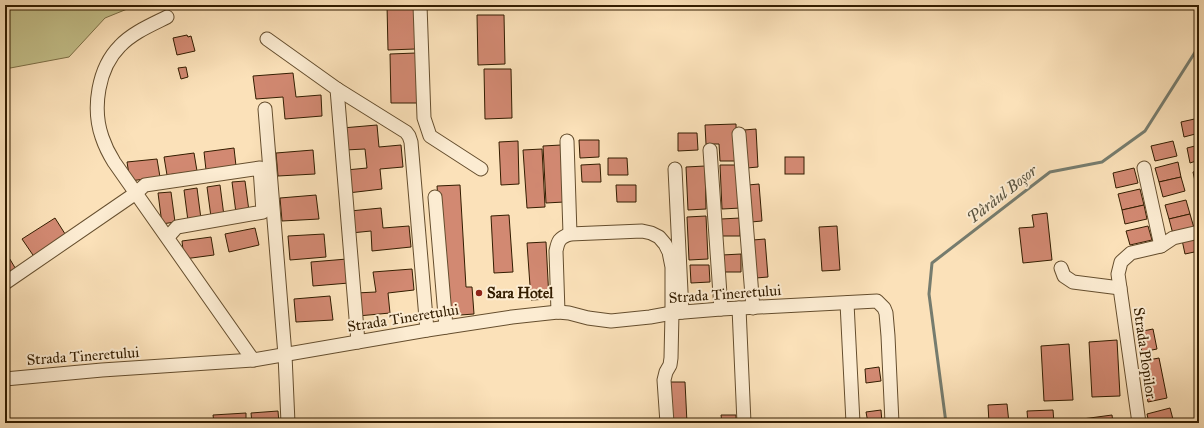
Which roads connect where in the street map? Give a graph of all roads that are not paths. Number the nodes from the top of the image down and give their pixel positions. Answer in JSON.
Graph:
{"nodes":[{"id":1,"x":420,"y":5,"type":"edge"},
{"id":2,"x":167,"y":17,"type":"dead end"},
{"id":3,"x":267,"y":39,"type":"dead end"},
{"id":4,"x":336,"y":89,"type":"junction"},
{"id":5,"x":265,"y":109,"type":"dead end"},
{"id":6,"x":739,"y":134,"type":"dead end"},
{"id":7,"x":566,"y":141,"type":"dead end"},
{"id":8,"x":710,"y":150,"type":"dead end"},
{"id":9,"x":1144,"y":168,"type":"dead end"},
{"id":10,"x":482,"y":169,"type":"dead end"},
{"id":11,"x":675,"y":169,"type":"dead end"},
{"id":12,"x":136,"y":193,"type":"junction"},
{"id":13,"x":435,"y":197,"type":"dead end"},
{"id":14,"x":1199,"y":232,"type":"edge"},
{"id":15,"x":570,"y":234,"type":"junction"},
{"id":16,"x":168,"y":237,"type":"junction"},
{"id":17,"x":1161,"y":246,"type":"junction"},
{"id":18,"x":1061,"y":268,"type":"dead end"},
{"id":19,"x":5,"y":283,"type":"edge"},
{"id":20,"x":1120,"y":288,"type":"junction"},
{"id":21,"x":847,"y":303,"type":"junction"},
{"id":22,"x":738,"y":308,"type":"junction"},
{"id":23,"x":753,"y":308,"type":"junction"},
{"id":24,"x":721,"y":309,"type":"junction"},
{"id":25,"x":558,"y":312,"type":"junction"},
{"id":26,"x":677,"y":313,"type":"junction"},
{"id":27,"x":446,"y":327,"type":"junction"},
{"id":28,"x":427,"y":330,"type":"junction"},
{"id":29,"x":358,"y":342,"type":"junction"},
{"id":30,"x":285,"y":355,"type":"junction"},
{"id":31,"x":253,"y":360,"type":"junction"},
{"id":32,"x":5,"y":379,"type":"edge"},
{"id":33,"x":288,"y":423,"type":"edge"},
{"id":34,"x":667,"y":423,"type":"edge"},
{"id":35,"x":744,"y":423,"type":"edge"},
{"id":36,"x":853,"y":423,"type":"edge"},
{"id":37,"x":892,"y":423,"type":"edge"},
{"id":38,"x":1139,"y":423,"type":"edge"}],
"edges":[{"from":1,"to":10,"type":"street"},
{"from":2,"to":12,"type":"street"},
{"from":3,"to":4,"type":"street"},
{"from":4,"to":28,"type":"street"},
{"from":4,"to":29,"type":"street"},
{"from":5,"to":30,"type":"street"},
{"from":6,"to":23,"type":"street"},
{"from":7,"to":15,"type":"street"},
{"from":8,"to":24,"type":"street"},
{"from":9,"to":17,"type":"street"},
{"from":11,"to":26,"type":"street"},
{"from":12,"to":16,"type":"street"},
{"from":12,"to":16,"type":"street"},
{"from":12,"to":19,"type":"street"},
{"from":13,"to":27,"type":"street"},
{"from":14,"to":17,"type":"street"},
{"from":15,"to":25,"type":"street"},
{"from":15,"to":26,"type":"street"},
{"from":16,"to":31,"type":"street"},
{"from":17,"to":20,"type":"street","name":"Strada Plopilor"},
{"from":18,"to":20,"type":"street"},
{"from":20,"to":38,"type":"street","name":"Strada Plopilor"},
{"from":21,"to":23,"type":"street","name":"Strada Tineretului"},
{"from":21,"to":36,"type":"street"},
{"from":21,"to":37,"type":"street","name":"Strada Tineretului"},
{"from":22,"to":23,"type":"street","name":"Strada Tineretului"},
{"from":22,"to":24,"type":"street","name":"Strada Tineretului"},
{"from":22,"to":35,"type":"street"},
{"from":24,"to":26,"type":"street","name":"Strada Tineretului"},
{"from":25,"to":26,"type":"street","name":"Strada Tineretului"},
{"from":25,"to":27,"type":"street","name":"Strada Tineretului"},
{"from":26,"to":34,"type":"street"},
{"from":27,"to":28,"type":"street","name":"Strada Tineretului"},
{"from":28,"to":29,"type":"street","name":"Strada Tineretului"},
{"from":29,"to":30,"type":"street","name":"Strada Tineretului"},
{"from":30,"to":31,"type":"street","name":"Strada Tineretului"},
{"from":30,"to":33,"type":"street"},
{"from":31,"to":32,"type":"street","name":"Strada Tineretului"}]}
